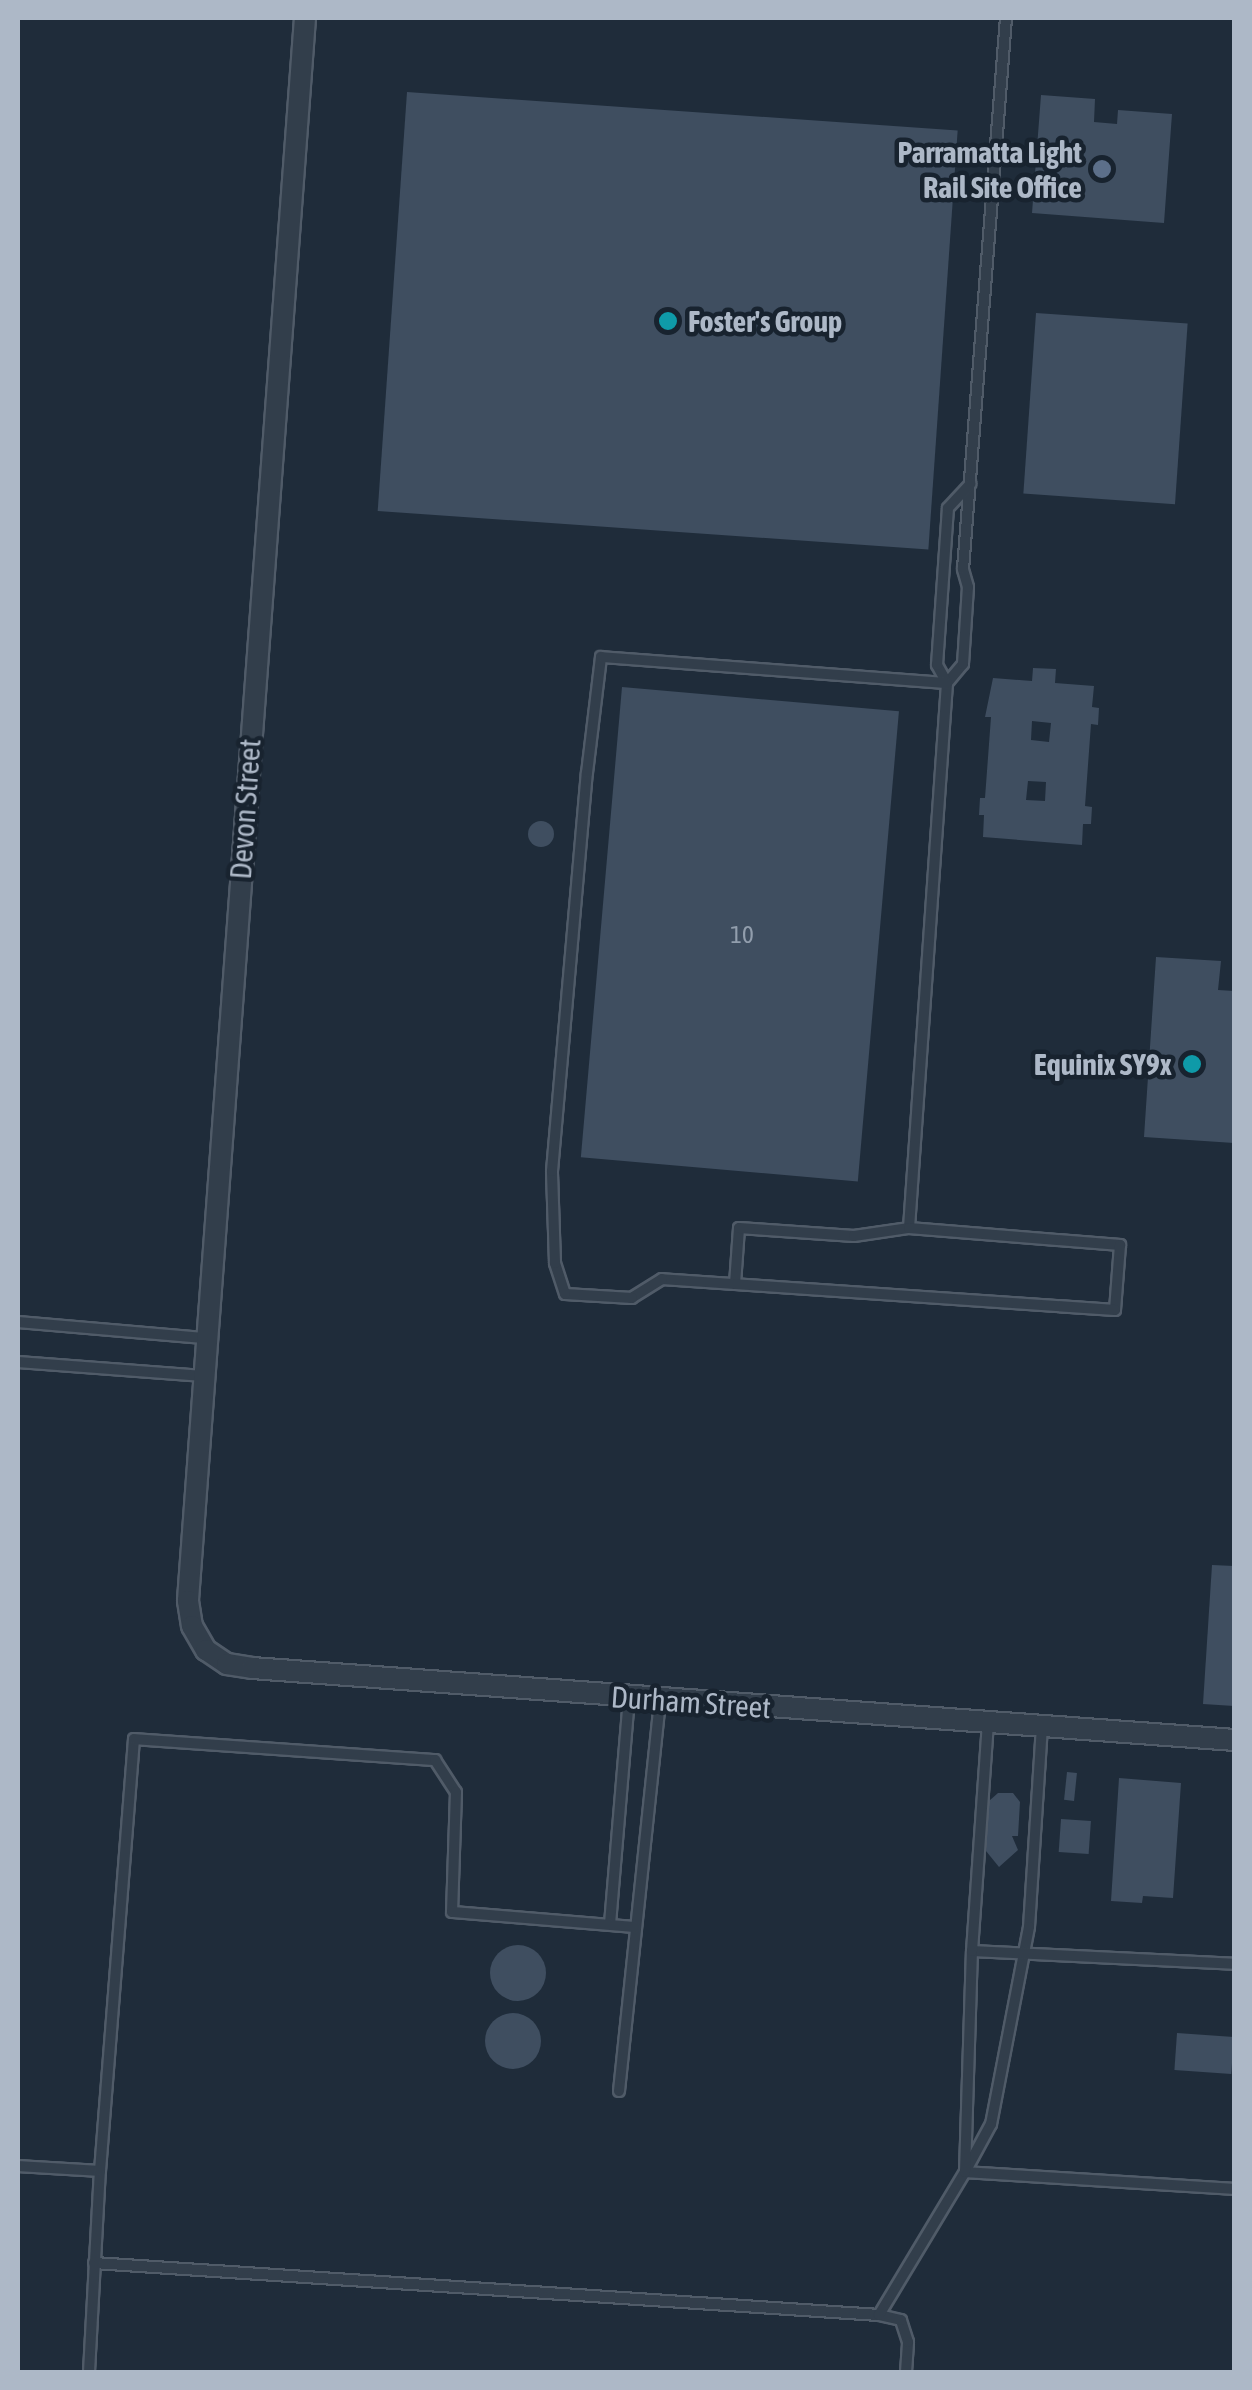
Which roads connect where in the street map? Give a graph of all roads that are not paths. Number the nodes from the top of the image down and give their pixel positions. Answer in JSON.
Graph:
{"nodes":[{"id":1,"x":304,"y":18,"type":"edge"},
{"id":2,"x":1006,"y":18,"type":"edge"},
{"id":3,"x":970,"y":484,"type":"junction"},
{"id":4,"x":947,"y":683,"type":"junction"},
{"id":5,"x":908,"y":1228,"type":"junction"},
{"id":6,"x":735,"y":1284,"type":"junction"},
{"id":7,"x":18,"y":1322,"type":"edge"},
{"id":8,"x":206,"y":1338,"type":"junction"},
{"id":9,"x":18,"y":1362,"type":"edge"},
{"id":10,"x":203,"y":1376,"type":"junction"},
{"id":11,"x":188,"y":1601,"type":"joint"},
{"id":12,"x":629,"y":1698,"type":"junction"},
{"id":13,"x":660,"y":1700,"type":"junction"},
{"id":14,"x":988,"y":1722,"type":"junction"},
{"id":15,"x":1042,"y":1726,"type":"junction"},
{"id":16,"x":1234,"y":1740,"type":"edge"},
{"id":17,"x":610,"y":1924,"type":"junction"},
{"id":18,"x":635,"y":1926,"type":"junction"},
{"id":19,"x":972,"y":1951,"type":"junction"},
{"id":20,"x":1024,"y":1954,"type":"junction"},
{"id":21,"x":1234,"y":1964,"type":"edge"},
{"id":22,"x":619,"y":2091,"type":"dead end"},
{"id":23,"x":18,"y":2166,"type":"edge"},
{"id":24,"x":100,"y":2171,"type":"junction"},
{"id":25,"x":965,"y":2172,"type":"junction"},
{"id":26,"x":1234,"y":2189,"type":"edge"},
{"id":27,"x":94,"y":2262,"type":"junction"},
{"id":28,"x":879,"y":2315,"type":"junction"},
{"id":29,"x":89,"y":2372,"type":"edge"},
{"id":30,"x":906,"y":2372,"type":"edge"}],
"edges":[{"from":1,"to":8,"type":"street","name":"Devon Street"},
{"from":2,"to":3,"type":"lane"},
{"from":3,"to":4,"type":"lane"},
{"from":3,"to":4,"type":"lane"},
{"from":4,"to":5,"type":"lane"},
{"from":4,"to":6,"type":"lane"},
{"from":5,"to":6,"type":"lane"},
{"from":5,"to":6,"type":"lane"},
{"from":7,"to":8,"type":"lane"},
{"from":8,"to":10,"type":"street","name":"Devon Street"},
{"from":9,"to":10,"type":"lane"},
{"from":10,"to":11,"type":"street","name":"Devon Street"},
{"from":11,"to":12,"type":"street","name":"Durham Street"},
{"from":12,"to":13,"type":"street","name":"Durham Street"},
{"from":12,"to":17,"type":"lane"},
{"from":13,"to":14,"type":"street","name":"Durham Street"},
{"from":13,"to":18,"type":"lane"},
{"from":14,"to":15,"type":"street","name":"Durham Street"},
{"from":14,"to":19,"type":"lane"},
{"from":15,"to":16,"type":"street","name":"Durham Street"},
{"from":15,"to":20,"type":"lane"},
{"from":17,"to":18,"type":"lane"},
{"from":17,"to":24,"type":"lane"},
{"from":18,"to":22,"type":"lane"},
{"from":19,"to":20,"type":"lane"},
{"from":19,"to":25,"type":"lane"},
{"from":20,"to":21,"type":"lane"},
{"from":20,"to":25,"type":"lane"},
{"from":23,"to":24,"type":"lane"},
{"from":24,"to":27,"type":"lane"},
{"from":25,"to":26,"type":"lane"},
{"from":25,"to":28,"type":"lane"},
{"from":27,"to":28,"type":"lane"},
{"from":27,"to":29,"type":"lane"},
{"from":28,"to":30,"type":"lane"}]}
